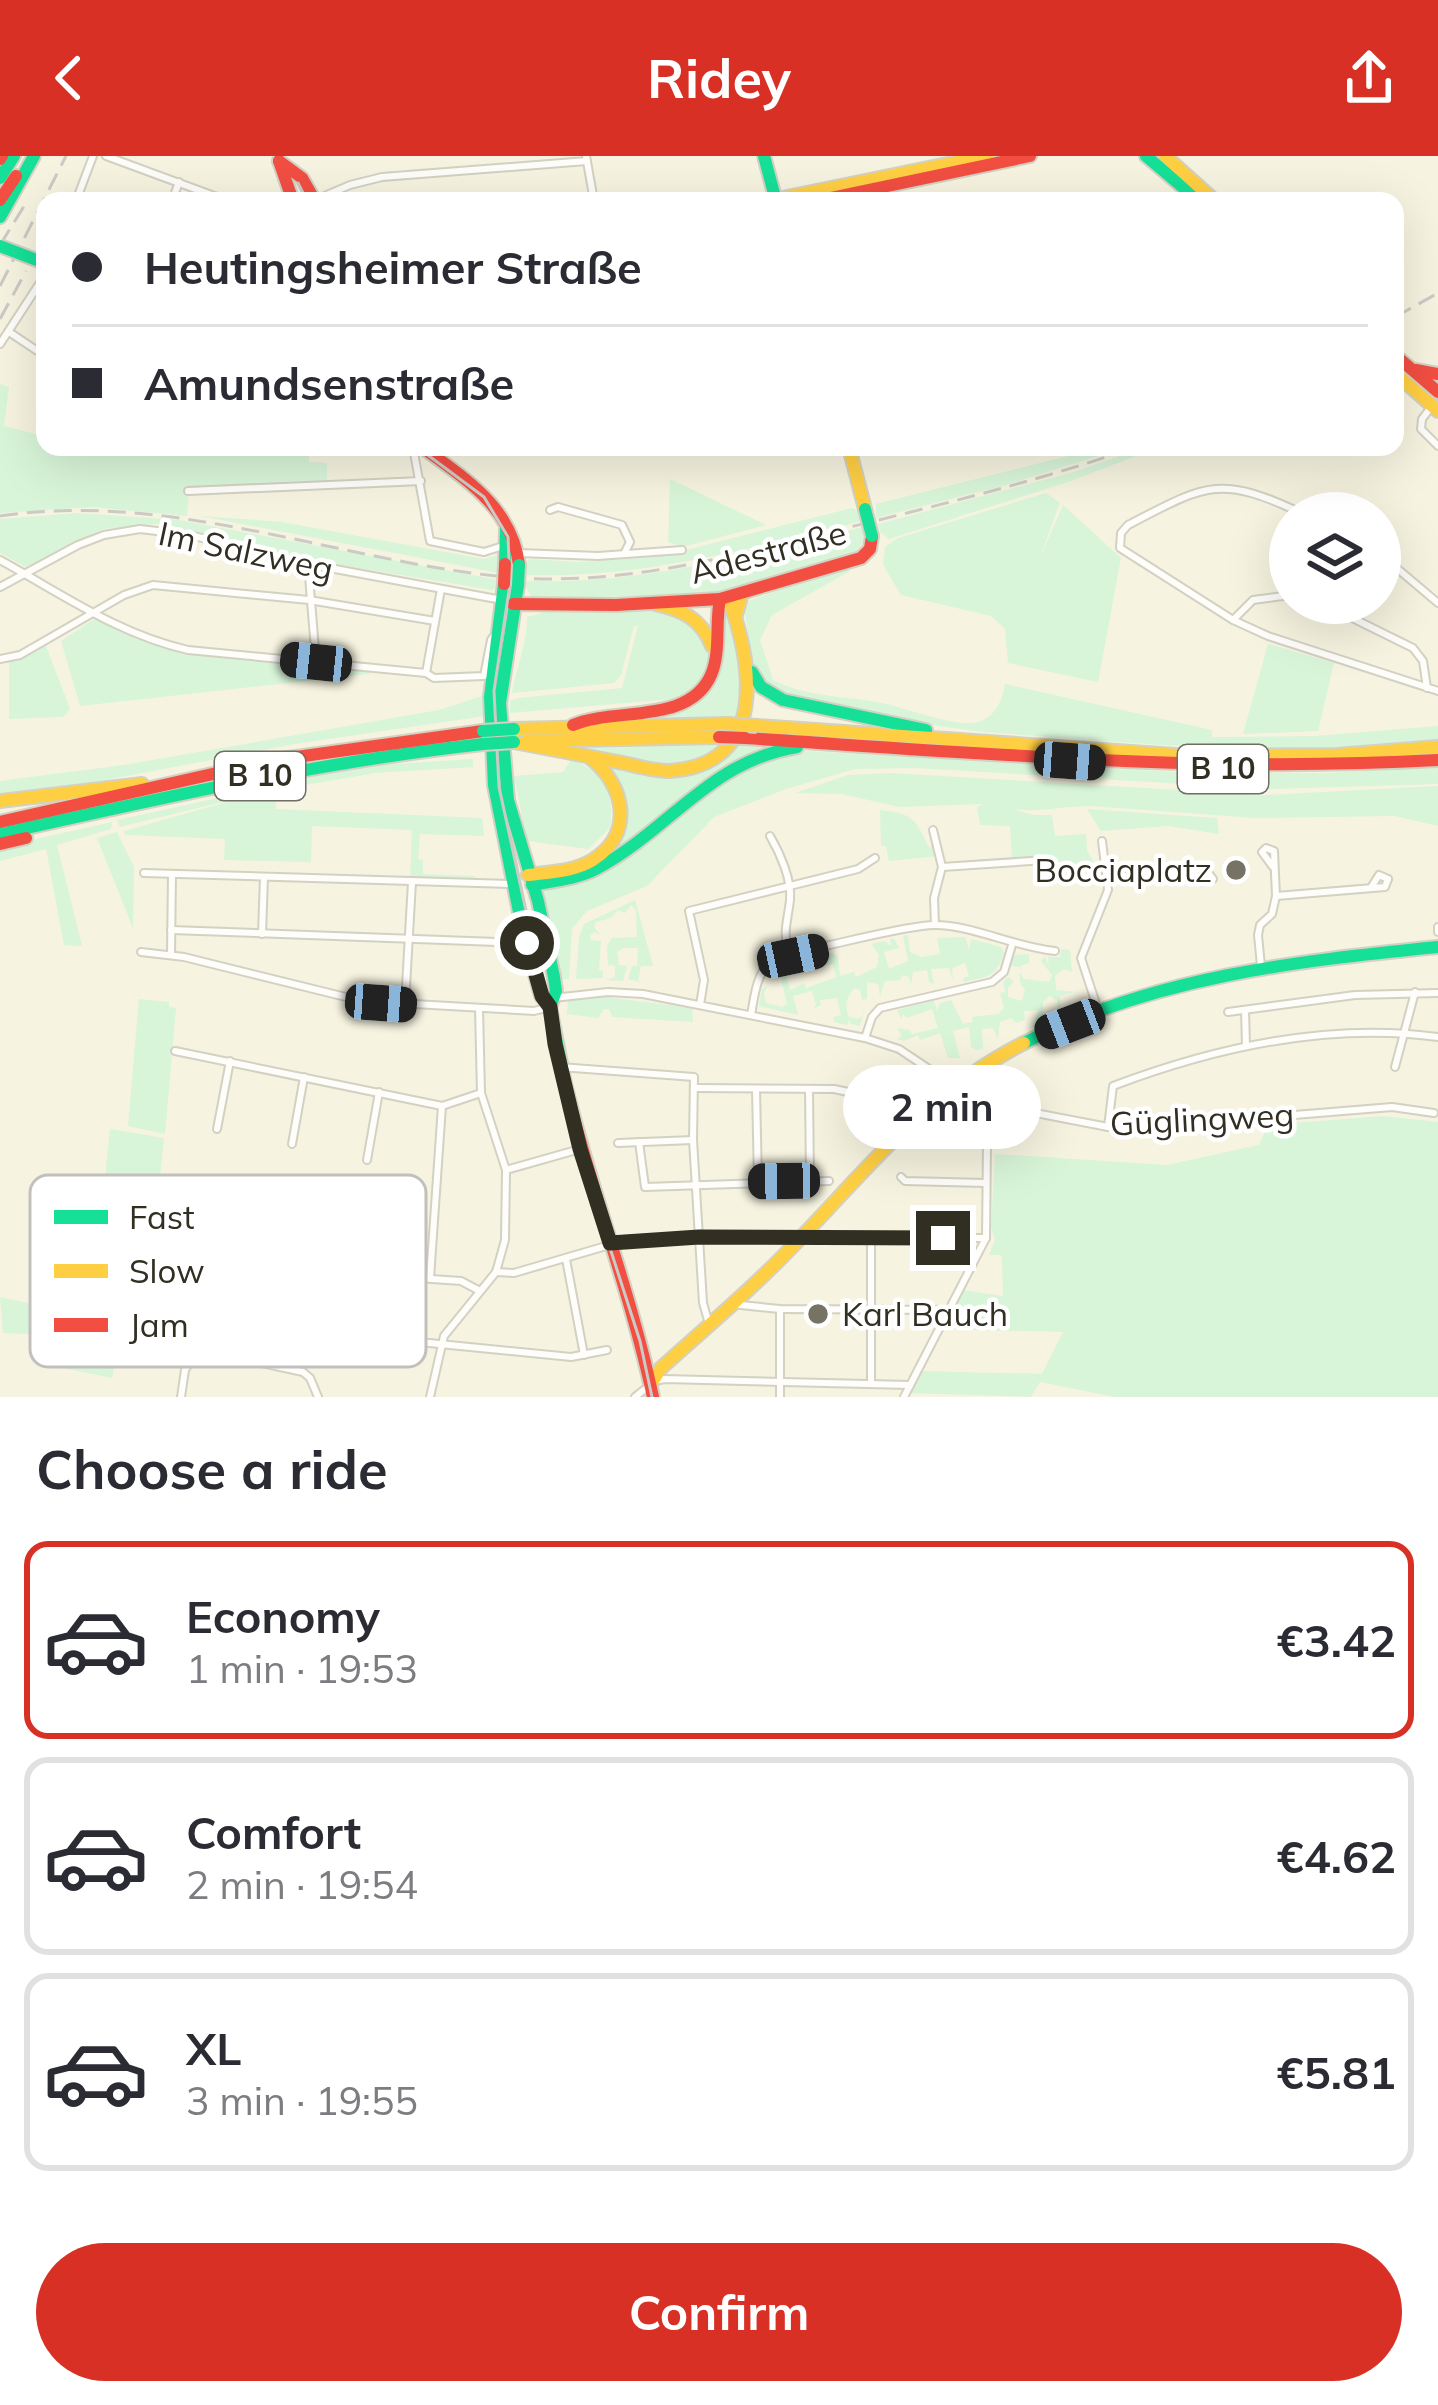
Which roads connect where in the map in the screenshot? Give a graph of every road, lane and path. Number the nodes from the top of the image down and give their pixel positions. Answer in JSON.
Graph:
{"nodes":[{"id":1,"x":14,"y":156,"type":"edge"},
{"id":2,"x":32,"y":156,"type":"edge"},
{"id":3,"x":93,"y":156,"type":"edge"},
{"id":4,"x":106,"y":156,"type":"edge"},
{"id":5,"x":764,"y":156,"type":"edge"},
{"id":6,"x":986,"y":156,"type":"edge"},
{"id":7,"x":1030,"y":156,"type":"edge"},
{"id":8,"x":1146,"y":156,"type":"edge"},
{"id":9,"x":1165,"y":156,"type":"edge"},
{"id":10,"x":278,"y":158,"type":"edge"},
{"id":11,"x":586,"y":159,"type":"edge"},
{"id":12,"x":290,"y":176,"type":"junction"},
{"id":13,"x":0,"y":178,"type":"edge"},
{"id":14,"x":179,"y":182,"type":"junction"},
{"id":15,"x":79,"y":192,"type":"edge"},
{"id":16,"x":175,"y":192,"type":"edge"},
{"id":17,"x":205,"y":192,"type":"edge"},
{"id":18,"x":292,"y":192,"type":"edge"},
{"id":19,"x":306,"y":192,"type":"edge"},
{"id":20,"x":340,"y":192,"type":"edge"},
{"id":21,"x":592,"y":192,"type":"edge"},
{"id":22,"x":771,"y":192,"type":"edge"},
{"id":23,"x":812,"y":192,"type":"edge"},
{"id":24,"x":859,"y":192,"type":"edge"},
{"id":25,"x":1188,"y":192,"type":"edge"},
{"id":26,"x":1204,"y":192,"type":"edge"},
{"id":27,"x":0,"y":200,"type":"edge"},
{"id":28,"x":0,"y":217,"type":"edge"},
{"id":29,"x":0,"y":246,"type":"edge"},
{"id":30,"x":36,"y":264,"type":"edge"},
{"id":31,"x":36,"y":280,"type":"edge"},
{"id":32,"x":9,"y":332,"type":"junction"},
{"id":33,"x":0,"y":344,"type":"edge"},
{"id":34,"x":36,"y":350,"type":"edge"},
{"id":35,"x":1404,"y":362,"type":"edge"},
{"id":36,"x":1411,"y":368,"type":"junction"},
{"id":37,"x":1438,"y":374,"type":"edge"},
{"id":38,"x":1404,"y":379,"type":"edge"},
{"id":39,"x":1436,"y":402,"type":"edge"},
{"id":40,"x":1438,"y":446,"type":"edge"},
{"id":41,"x":415,"y":456,"type":"edge"},
{"id":42,"x":434,"y":456,"type":"edge"},
{"id":43,"x":851,"y":456,"type":"edge"},
{"id":44,"x":421,"y":481,"type":"junction"},
{"id":45,"x":188,"y":490,"type":"dead end"},
{"id":46,"x":1269,"y":500,"type":"edge"},
{"id":47,"x":550,"y":510,"type":"dead end"},
{"id":48,"x":682,"y":550,"type":"dead end"},
{"id":49,"x":624,"y":554,"type":"junction"},
{"id":50,"x":512,"y":557,"type":"junction"},
{"id":51,"x":0,"y":560,"type":"edge"},
{"id":52,"x":308,"y":564,"type":"junction"},
{"id":53,"x":1401,"y":572,"type":"edge"},
{"id":54,"x":25,"y":574,"type":"junction"},
{"id":55,"x":0,"y":586,"type":"edge"},
{"id":56,"x":441,"y":589,"type":"junction"},
{"id":57,"x":730,"y":596,"type":"junction"},
{"id":58,"x":1269,"y":598,"type":"edge"},
{"id":59,"x":309,"y":600,"type":"junction"},
{"id":60,"x":510,"y":602,"type":"junction"},
{"id":61,"x":1438,"y":603,"type":"edge"},
{"id":62,"x":655,"y":604,"type":"junction"},
{"id":63,"x":542,"y":606,"type":"junction"},
{"id":64,"x":92,"y":614,"type":"junction"},
{"id":65,"x":1233,"y":620,"type":"junction"},
{"id":66,"x":435,"y":621,"type":"junction"},
{"id":67,"x":1364,"y":624,"type":"edge"},
{"id":68,"x":499,"y":630,"type":"junction"},
{"id":69,"x":510,"y":642,"type":"junction"},
{"id":70,"x":0,"y":659,"type":"edge"},
{"id":71,"x":316,"y":662,"type":"junction"},
{"id":72,"x":714,"y":662,"type":"junction"},
{"id":73,"x":747,"y":664,"type":"junction"},
{"id":74,"x":426,"y":673,"type":"junction"},
{"id":75,"x":1427,"y":688,"type":"junction"},
{"id":76,"x":1438,"y":691,"type":"edge"},
{"id":77,"x":573,"y":725,"type":"junction"},
{"id":78,"x":723,"y":731,"type":"junction"},
{"id":79,"x":514,"y":735,"type":"junction"},
{"id":80,"x":483,"y":737,"type":"junction"},
{"id":81,"x":830,"y":742,"type":"junction"},
{"id":82,"x":979,"y":742,"type":"junction"},
{"id":83,"x":1438,"y":747,"type":"edge"},
{"id":84,"x":577,"y":752,"type":"junction"},
{"id":85,"x":1438,"y":760,"type":"edge"},
{"id":86,"x":168,"y":783,"type":"junction"},
{"id":87,"x":0,"y":801,"type":"edge"},
{"id":88,"x":71,"y":820,"type":"junction"},
{"id":89,"x":0,"y":822,"type":"edge"},
{"id":90,"x":933,"y":830,"type":"dead end"},
{"id":91,"x":0,"y":834,"type":"edge"},
{"id":92,"x":770,"y":836,"type":"dead end"},
{"id":93,"x":1102,"y":841,"type":"dead end"},
{"id":94,"x":0,"y":844,"type":"edge"},
{"id":95,"x":874,"y":859,"type":"dead end"},
{"id":96,"x":1023,"y":862,"type":"dead end"},
{"id":97,"x":942,"y":867,"type":"junction"},
{"id":98,"x":1273,"y":867,"type":"dead end"},
{"id":99,"x":144,"y":873,"type":"dead end"},
{"id":100,"x":172,"y":874,"type":"junction"},
{"id":101,"x":1193,"y":874,"type":"junction"},
{"id":102,"x":264,"y":877,"type":"junction"},
{"id":103,"x":1109,"y":878,"type":"junction"},
{"id":104,"x":1388,"y":879,"type":"dead end"},
{"id":105,"x":530,"y":880,"type":"junction"},
{"id":106,"x":412,"y":881,"type":"junction"},
{"id":107,"x":512,"y":884,"type":"junction"},
{"id":108,"x":788,"y":886,"type":"junction"},
{"id":109,"x":1276,"y":896,"type":"junction"},
{"id":110,"x":935,"y":925,"type":"junction"},
{"id":111,"x":171,"y":930,"type":"junction"},
{"id":112,"x":262,"y":934,"type":"junction"},
{"id":113,"x":408,"y":939,"type":"junction"},
{"id":114,"x":527,"y":943,"type":"junction"},
{"id":115,"x":1012,"y":945,"type":"junction"},
{"id":116,"x":1438,"y":947,"type":"edge"},
{"id":117,"x":1055,"y":951,"type":"dead end"},
{"id":118,"x":141,"y":952,"type":"dead end"},
{"id":119,"x":170,"y":954,"type":"junction"},
{"id":120,"x":790,"y":956,"type":"junction"},
{"id":121,"x":1261,"y":966,"type":"junction"},
{"id":122,"x":1414,"y":992,"type":"junction"},
{"id":123,"x":1438,"y":993,"type":"edge"},
{"id":124,"x":550,"y":1001,"type":"junction"},
{"id":125,"x":405,"y":1004,"type":"junction"},
{"id":126,"x":700,"y":1004,"type":"junction"},
{"id":127,"x":479,"y":1008,"type":"junction"},
{"id":128,"x":1245,"y":1010,"type":"junction"},
{"id":129,"x":1228,"y":1012,"type":"dead end"},
{"id":130,"x":1099,"y":1013,"type":"junction"},
{"id":131,"x":751,"y":1015,"type":"junction"},
{"id":132,"x":1404,"y":1033,"type":"junction"},
{"id":133,"x":1438,"y":1037,"type":"edge"},
{"id":134,"x":865,"y":1038,"type":"junction"},
{"id":135,"x":1246,"y":1046,"type":"junction"},
{"id":136,"x":175,"y":1051,"type":"dead end"},
{"id":137,"x":230,"y":1061,"type":"junction"},
{"id":138,"x":560,"y":1066,"type":"junction"},
{"id":139,"x":1396,"y":1067,"type":"dead end"},
{"id":140,"x":304,"y":1076,"type":"junction"},
{"id":141,"x":949,"y":1087,"type":"junction"},
{"id":142,"x":695,"y":1088,"type":"junction"},
{"id":143,"x":756,"y":1089,"type":"junction"},
{"id":144,"x":809,"y":1089,"type":"junction"},
{"id":145,"x":379,"y":1092,"type":"junction"},
{"id":146,"x":481,"y":1093,"type":"junction"},
{"id":147,"x":854,"y":1094,"type":"dead end"},
{"id":148,"x":442,"y":1106,"type":"junction"},
{"id":149,"x":1434,"y":1113,"type":"dead end"},
{"id":150,"x":977,"y":1119,"type":"junction"},
{"id":151,"x":1108,"y":1127,"type":"junction"},
{"id":152,"x":218,"y":1129,"type":"dead end"},
{"id":153,"x":692,"y":1140,"type":"junction"},
{"id":154,"x":639,"y":1142,"type":"junction"},
{"id":155,"x":618,"y":1143,"type":"dead end"},
{"id":156,"x":292,"y":1144,"type":"dead end"},
{"id":157,"x":580,"y":1149,"type":"junction"},
{"id":158,"x":367,"y":1160,"type":"dead end"},
{"id":159,"x":506,"y":1170,"type":"junction"},
{"id":160,"x":901,"y":1178,"type":"dead end"},
{"id":161,"x":810,"y":1181,"type":"junction"},
{"id":162,"x":830,"y":1181,"type":"dead end"},
{"id":163,"x":758,"y":1182,"type":"junction"},
{"id":164,"x":698,"y":1183,"type":"junction"},
{"id":165,"x":986,"y":1183,"type":"junction"},
{"id":166,"x":699,"y":1237,"type":"junction"},
{"id":167,"x":801,"y":1238,"type":"junction"},
{"id":168,"x":986,"y":1238,"type":"junction"},
{"id":169,"x":871,"y":1239,"type":"junction"},
{"id":170,"x":610,"y":1243,"type":"junction"},
{"id":171,"x":566,"y":1257,"type":"junction"},
{"id":172,"x":496,"y":1272,"type":"junction"},
{"id":173,"x":426,"y":1278,"type":"edge"},
{"id":174,"x":430,"y":1278,"type":"junction"},
{"id":175,"x":480,"y":1291,"type":"junction"},
{"id":176,"x":731,"y":1304,"type":"junction"},
{"id":177,"x":871,"y":1309,"type":"junction"},
{"id":178,"x":780,"y":1310,"type":"junction"},
{"id":179,"x":948,"y":1310,"type":"junction"},
{"id":180,"x":710,"y":1324,"type":"junction"},
{"id":181,"x":426,"y":1343,"type":"edge"},
{"id":182,"x":441,"y":1345,"type":"junction"},
{"id":183,"x":607,"y":1350,"type":"dead end"},
{"id":184,"x":584,"y":1355,"type":"junction"},
{"id":185,"x":187,"y":1367,"type":"edge"},
{"id":186,"x":279,"y":1367,"type":"edge"},
{"id":187,"x":654,"y":1367,"type":"junction"},
{"id":188,"x":780,"y":1382,"type":"junction"},
{"id":189,"x":871,"y":1382,"type":"junction"},
{"id":190,"x":910,"y":1385,"type":"junction"},
{"id":191,"x":654,"y":1392,"type":"edge"},
{"id":192,"x":181,"y":1397,"type":"edge"},
{"id":193,"x":317,"y":1397,"type":"edge"},
{"id":194,"x":430,"y":1397,"type":"edge"},
{"id":195,"x":635,"y":1397,"type":"edge"},
{"id":196,"x":780,"y":1397,"type":"edge"},
{"id":197,"x":904,"y":1397,"type":"edge"}],
"edges":[{"from":1,"to":13,"type":"main road"},
{"from":2,"to":27,"type":"main road"},
{"from":2,"to":28,"type":"main road"},
{"from":3,"to":15,"type":"street"},
{"from":4,"to":14,"type":"street"},
{"from":5,"to":22,"type":"main road"},
{"from":6,"to":23,"type":"main road"},
{"from":7,"to":24,"type":"main road"},
{"from":8,"to":25,"type":"main road"},
{"from":9,"to":26,"type":"main road"},
{"from":10,"to":12,"type":"main road"},
{"from":11,"to":20,"type":"street"},
{"from":11,"to":21,"type":"street"},
{"from":12,"to":18,"type":"main road"},
{"from":12,"to":19,"type":"main road"},
{"from":14,"to":16,"type":"street"},
{"from":14,"to":17,"type":"street"},
{"from":29,"to":30,"type":"main road","bridge":true},
{"from":31,"to":32,"type":"street"},
{"from":32,"to":33,"type":"street"},
{"from":32,"to":34,"type":"street"},
{"from":35,"to":36,"type":"main road"},
{"from":36,"to":37,"type":"main road"},
{"from":36,"to":39,"type":"main road"},
{"from":38,"to":39,"type":"main road"},
{"from":39,"to":40,"type":"street"},
{"from":41,"to":44,"type":"street"},
{"from":42,"to":50,"type":"main road"},
{"from":43,"to":57,"type":"main road","name":"Adestraße","bridge":true},
{"from":44,"to":45,"type":"street"},
{"from":44,"to":50,"type":"street"},
{"from":46,"to":65,"type":"street"},
{"from":47,"to":49,"type":"street"},
{"from":48,"to":49,"type":"street"},
{"from":49,"to":50,"type":"street"},
{"from":50,"to":60,"type":"main road","bridge":true},
{"from":51,"to":54,"type":"street"},
{"from":52,"to":54,"type":"street","name":"Im Salzweg"},
{"from":52,"to":56,"type":"street","name":"Im Salzweg"},
{"from":52,"to":59,"type":"street"},
{"from":53,"to":61,"type":"street"},
{"from":54,"to":55,"type":"street","name":"Im Salzweg"},
{"from":54,"to":64,"type":"street"},
{"from":56,"to":60,"type":"street","name":"Im Salzweg"},
{"from":56,"to":66,"type":"street"},
{"from":57,"to":62,"type":"main road","name":"Adestraße"},
{"from":57,"to":72,"type":"main road"},
{"from":57,"to":73,"type":"main road"},
{"from":58,"to":65,"type":"street"},
{"from":59,"to":64,"type":"street"},
{"from":59,"to":66,"type":"street"},
{"from":59,"to":71,"type":"street"},
{"from":60,"to":63,"type":"main road","name":"Adestraße"},
{"from":60,"to":68,"type":"main road"},
{"from":60,"to":69,"type":"main road"},
{"from":62,"to":63,"type":"main road","name":"Adestraße"},
{"from":62,"to":72,"type":"main road"},
{"from":63,"to":69,"type":"main road"},
{"from":64,"to":70,"type":"street"},
{"from":64,"to":71,"type":"street"},
{"from":65,"to":75,"type":"street"},
{"from":66,"to":74,"type":"street"},
{"from":67,"to":75,"type":"street"},
{"from":68,"to":74,"type":"street"},
{"from":68,"to":107,"type":"main road"},
{"from":69,"to":105,"type":"main road"},
{"from":71,"to":74,"type":"street"},
{"from":72,"to":77,"type":"main road","number":"B 10"},
{"from":73,"to":82,"type":"main road"},
{"from":73,"to":84,"type":"main road"},
{"from":75,"to":76,"type":"street"},
{"from":77,"to":78,"type":"main road","number":"B 10"},
{"from":77,"to":79,"type":"main road","number":"B 10"},
{"from":78,"to":79,"type":"main road","number":"B 10"},
{"from":78,"to":81,"type":"main road","number":"B 10","bridge":true},
{"from":78,"to":82,"type":"main road","number":"B 10","bridge":true},
{"from":79,"to":80,"type":"main road","number":"B 10","bridge":true},
{"from":79,"to":84,"type":"main road"},
{"from":80,"to":86,"type":"main road","number":"B 10"},
{"from":80,"to":88,"type":"main road","number":"B 10"},
{"from":81,"to":85,"type":"main road","number":"B 10"},
{"from":81,"to":105,"type":"main road","number":"B 10"},
{"from":82,"to":83,"type":"main road","number":"B 10"},
{"from":84,"to":105,"type":"main road"},
{"from":86,"to":87,"type":"main road"},
{"from":86,"to":89,"type":"main road","number":"B 10"},
{"from":88,"to":91,"type":"main road","number":"B 10"},
{"from":88,"to":94,"type":"main road","number":"B 10"},
{"from":90,"to":97,"type":"street"},
{"from":92,"to":108,"type":"street"},
{"from":93,"to":103,"type":"street"},
{"from":95,"to":108,"type":"street"},
{"from":96,"to":97,"type":"street"},
{"from":97,"to":110,"type":"street"},
{"from":98,"to":109,"type":"street"},
{"from":99,"to":100,"type":"street"},
{"from":100,"to":102,"type":"street"},
{"from":100,"to":111,"type":"street"},
{"from":101,"to":101,"type":"street"},
{"from":101,"to":103,"type":"street"},
{"from":102,"to":106,"type":"street"},
{"from":102,"to":112,"type":"street"},
{"from":103,"to":130,"type":"street"},
{"from":104,"to":109,"type":"street"},
{"from":105,"to":107,"type":"main road"},
{"from":105,"to":124,"type":"main road"},
{"from":106,"to":107,"type":"street"},
{"from":106,"to":113,"type":"street"},
{"from":107,"to":114,"type":"main road"},
{"from":108,"to":120,"type":"street"},
{"from":108,"to":126,"type":"street"},
{"from":109,"to":121,"type":"street"},
{"from":110,"to":115,"type":"street"},
{"from":110,"to":120,"type":"street"},
{"from":111,"to":112,"type":"street"},
{"from":111,"to":119,"type":"street"},
{"from":112,"to":113,"type":"street"},
{"from":113,"to":114,"type":"street"},
{"from":113,"to":125,"type":"street"},
{"from":114,"to":124,"type":"main road"},
{"from":115,"to":117,"type":"street"},
{"from":115,"to":134,"type":"street"},
{"from":116,"to":121,"type":"main road"},
{"from":118,"to":119,"type":"street"},
{"from":119,"to":125,"type":"street"},
{"from":120,"to":131,"type":"street"},
{"from":121,"to":130,"type":"main road"},
{"from":122,"to":123,"type":"street"},
{"from":122,"to":128,"type":"street"},
{"from":122,"to":132,"type":"street"},
{"from":124,"to":126,"type":"street"},
{"from":124,"to":127,"type":"street"},
{"from":124,"to":138,"type":"main road"},
{"from":125,"to":127,"type":"street"},
{"from":126,"to":131,"type":"street"},
{"from":127,"to":146,"type":"street"},
{"from":128,"to":129,"type":"street"},
{"from":128,"to":135,"type":"street"},
{"from":130,"to":141,"type":"main road"},
{"from":131,"to":134,"type":"street"},
{"from":132,"to":133,"type":"street"},
{"from":132,"to":135,"type":"street"},
{"from":132,"to":139,"type":"street"},
{"from":134,"to":141,"type":"street"},
{"from":135,"to":151,"type":"street"},
{"from":136,"to":137,"type":"street"},
{"from":137,"to":140,"type":"street"},
{"from":137,"to":152,"type":"street"},
{"from":138,"to":142,"type":"street"},
{"from":138,"to":157,"type":"main road"},
{"from":140,"to":145,"type":"street"},
{"from":140,"to":156,"type":"street"},
{"from":141,"to":150,"type":"street"},
{"from":141,"to":167,"type":"main road"},
{"from":142,"to":143,"type":"street"},
{"from":142,"to":153,"type":"street"},
{"from":143,"to":144,"type":"street"},
{"from":143,"to":163,"type":"street"},
{"from":144,"to":147,"type":"street"},
{"from":144,"to":161,"type":"street"},
{"from":145,"to":148,"type":"street"},
{"from":145,"to":158,"type":"street"},
{"from":146,"to":148,"type":"street"},
{"from":146,"to":159,"type":"street"},
{"from":148,"to":174,"type":"street"},
{"from":149,"to":151,"type":"street","name":"Güglingweg"},
{"from":150,"to":151,"type":"street","name":"Güglingweg"},
{"from":150,"to":165,"type":"street"},
{"from":153,"to":154,"type":"street"},
{"from":153,"to":164,"type":"street"},
{"from":154,"to":155,"type":"street"},
{"from":154,"to":164,"type":"street"},
{"from":157,"to":159,"type":"street"},
{"from":157,"to":170,"type":"main road"},
{"from":159,"to":172,"type":"street"},
{"from":160,"to":165,"type":"street"},
{"from":161,"to":162,"type":"street"},
{"from":161,"to":163,"type":"street"},
{"from":163,"to":164,"type":"street"},
{"from":164,"to":166,"type":"street"},
{"from":165,"to":168,"type":"street"},
{"from":166,"to":167,"type":"street"},
{"from":166,"to":170,"type":"street"},
{"from":166,"to":180,"type":"street"},
{"from":167,"to":169,"type":"street"},
{"from":167,"to":176,"type":"main road"},
{"from":168,"to":169,"type":"street"},
{"from":168,"to":179,"type":"street"},
{"from":169,"to":177,"type":"street"},
{"from":170,"to":171,"type":"street"},
{"from":170,"to":187,"type":"main road"},
{"from":171,"to":172,"type":"street"},
{"from":171,"to":184,"type":"street"},
{"from":172,"to":175,"type":"street"},
{"from":173,"to":174,"type":"street"},
{"from":174,"to":175,"type":"street"},
{"from":175,"to":182,"type":"street"},
{"from":176,"to":178,"type":"street"},
{"from":176,"to":180,"type":"main road"},
{"from":177,"to":178,"type":"street"},
{"from":177,"to":179,"type":"street"},
{"from":177,"to":189,"type":"street"},
{"from":178,"to":188,"type":"street"},
{"from":179,"to":190,"type":"street"},
{"from":180,"to":187,"type":"main road"},
{"from":181,"to":182,"type":"street"},
{"from":182,"to":184,"type":"street"},
{"from":182,"to":194,"type":"street"},
{"from":183,"to":184,"type":"street"},
{"from":185,"to":192,"type":"street"},
{"from":186,"to":193,"type":"street"},
{"from":187,"to":191,"type":"main road"},
{"from":188,"to":189,"type":"street"},
{"from":188,"to":191,"type":"street"},
{"from":188,"to":196,"type":"street"},
{"from":189,"to":190,"type":"street"},
{"from":190,"to":197,"type":"street"},
{"from":191,"to":195,"type":"street"}]}
